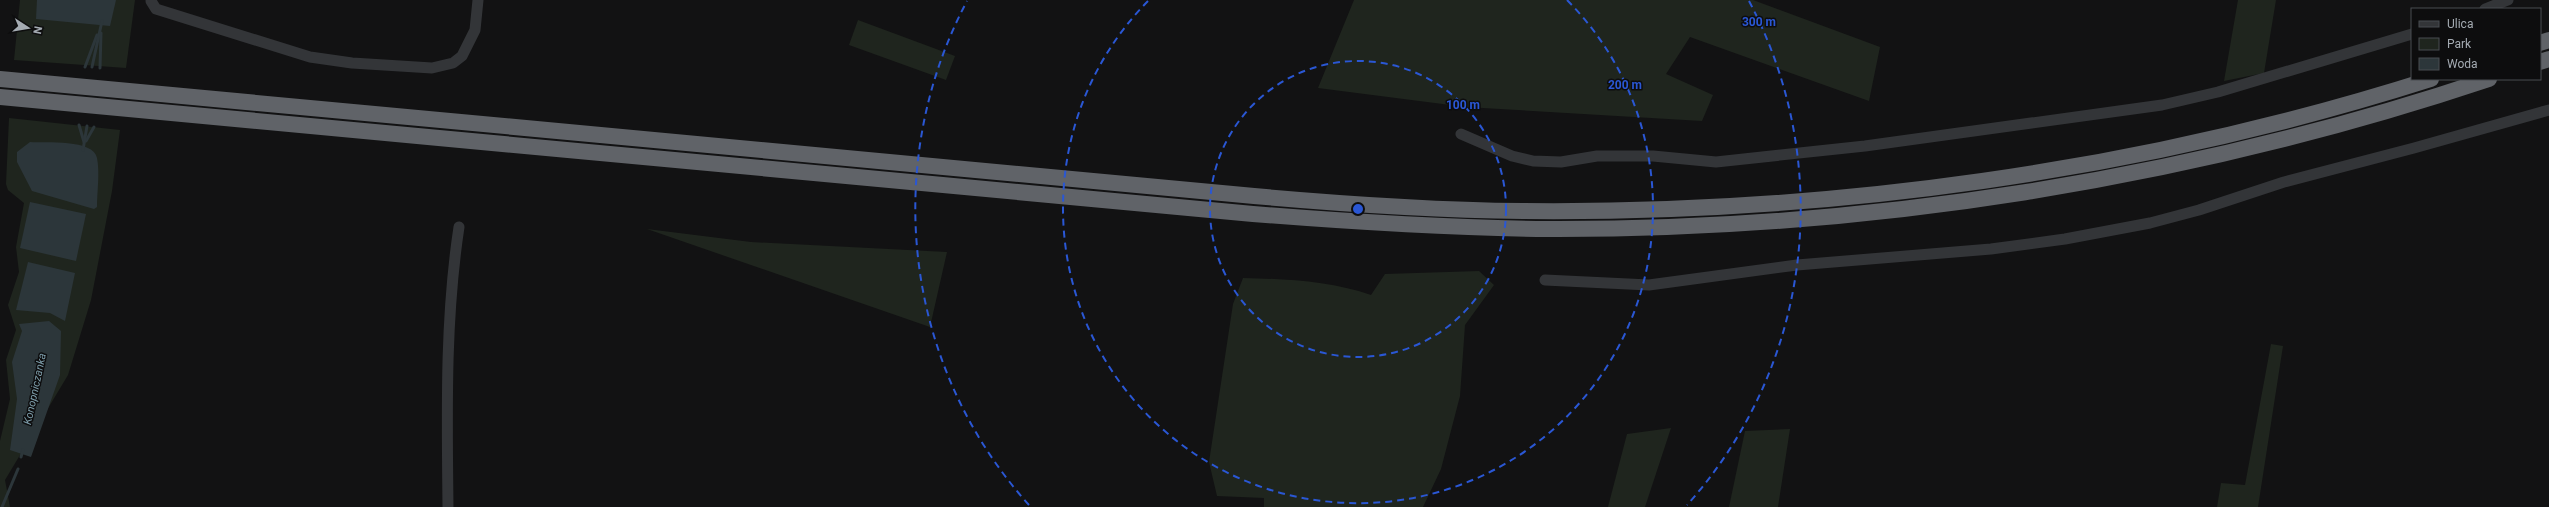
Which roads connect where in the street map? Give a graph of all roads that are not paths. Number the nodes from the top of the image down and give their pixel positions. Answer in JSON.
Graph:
{"nodes":[{"id":1,"x":478,"y":0,"type":"edge"},
{"id":2,"x":2508,"y":0,"type":"edge"},
{"id":3,"x":151,"y":1,"type":"edge"},
{"id":4,"x":2488,"y":8,"type":"edge"},
{"id":5,"x":2411,"y":34,"type":"edge"},
{"id":6,"x":0,"y":79,"type":"edge"},
{"id":7,"x":2427,"y":80,"type":"edge"},
{"id":8,"x":2486,"y":80,"type":"edge"},
{"id":9,"x":0,"y":97,"type":"edge"},
{"id":10,"x":2549,"y":110,"type":"edge"},
{"id":11,"x":1461,"y":134,"type":"dead end"},
{"id":12,"x":459,"y":227,"type":"dead end"},
{"id":13,"x":1545,"y":280,"type":"dead end"},
{"id":14,"x":448,"y":507,"type":"edge"}],
"edges":[{"from":1,"to":3,"type":"street"},
{"from":2,"to":4,"type":"street"},
{"from":5,"to":11,"type":"street"},
{"from":6,"to":7,"type":"highway"},
{"from":8,"to":9,"type":"highway"},
{"from":10,"to":13,"type":"street"},
{"from":12,"to":14,"type":"street"}]}
